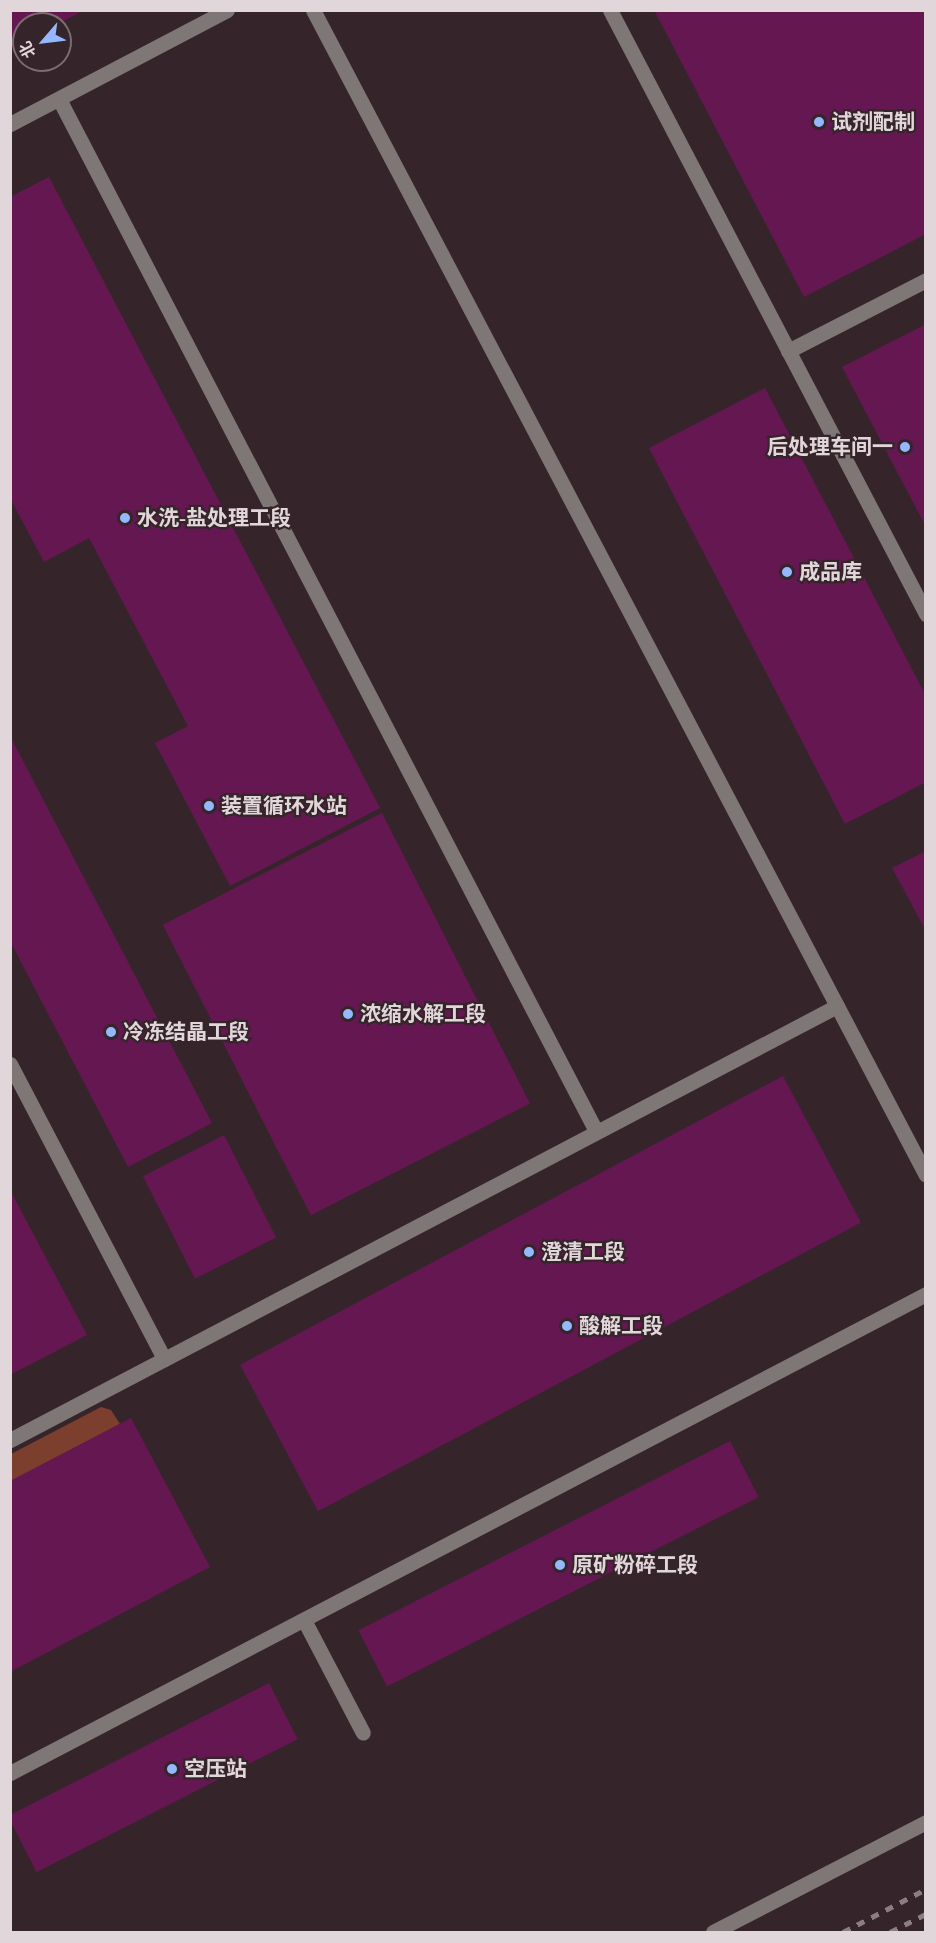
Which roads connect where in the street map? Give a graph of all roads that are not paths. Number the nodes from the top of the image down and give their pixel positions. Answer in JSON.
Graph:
{"nodes":[{"id":1,"x":227,"y":10,"type":"edge"},
{"id":2,"x":313,"y":10,"type":"edge"},
{"id":3,"x":610,"y":10,"type":"edge"},
{"id":4,"x":59,"y":99,"type":"junction"},
{"id":5,"x":10,"y":124,"type":"edge"},
{"id":6,"x":926,"y":279,"type":"edge"},
{"id":7,"x":788,"y":351,"type":"junction"},
{"id":8,"x":926,"y":614,"type":"edge"},
{"id":9,"x":837,"y":1006,"type":"junction"},
{"id":10,"x":10,"y":1064,"type":"edge"},
{"id":11,"x":596,"y":1131,"type":"junction"},
{"id":12,"x":926,"y":1175,"type":"edge"},
{"id":13,"x":926,"y":1294,"type":"edge"},
{"id":14,"x":164,"y":1359,"type":"junction"},
{"id":15,"x":10,"y":1440,"type":"edge"},
{"id":16,"x":304,"y":1620,"type":"junction"},
{"id":17,"x":363,"y":1733,"type":"dead end"},
{"id":18,"x":10,"y":1773,"type":"edge"},
{"id":19,"x":926,"y":1822,"type":"edge"},
{"id":20,"x":714,"y":1932,"type":"edge"}],
"edges":[{"from":1,"to":4,"type":"lane"},
{"from":2,"to":9,"type":"lane"},
{"from":3,"to":7,"type":"lane"},
{"from":4,"to":5,"type":"lane"},
{"from":4,"to":11,"type":"lane"},
{"from":6,"to":7,"type":"lane"},
{"from":7,"to":8,"type":"lane"},
{"from":9,"to":11,"type":"lane"},
{"from":9,"to":12,"type":"lane"},
{"from":10,"to":14,"type":"lane"},
{"from":11,"to":14,"type":"lane"},
{"from":13,"to":16,"type":"lane"},
{"from":14,"to":15,"type":"lane"},
{"from":16,"to":17,"type":"lane"},
{"from":16,"to":18,"type":"lane"},
{"from":19,"to":20,"type":"lane"}]}
